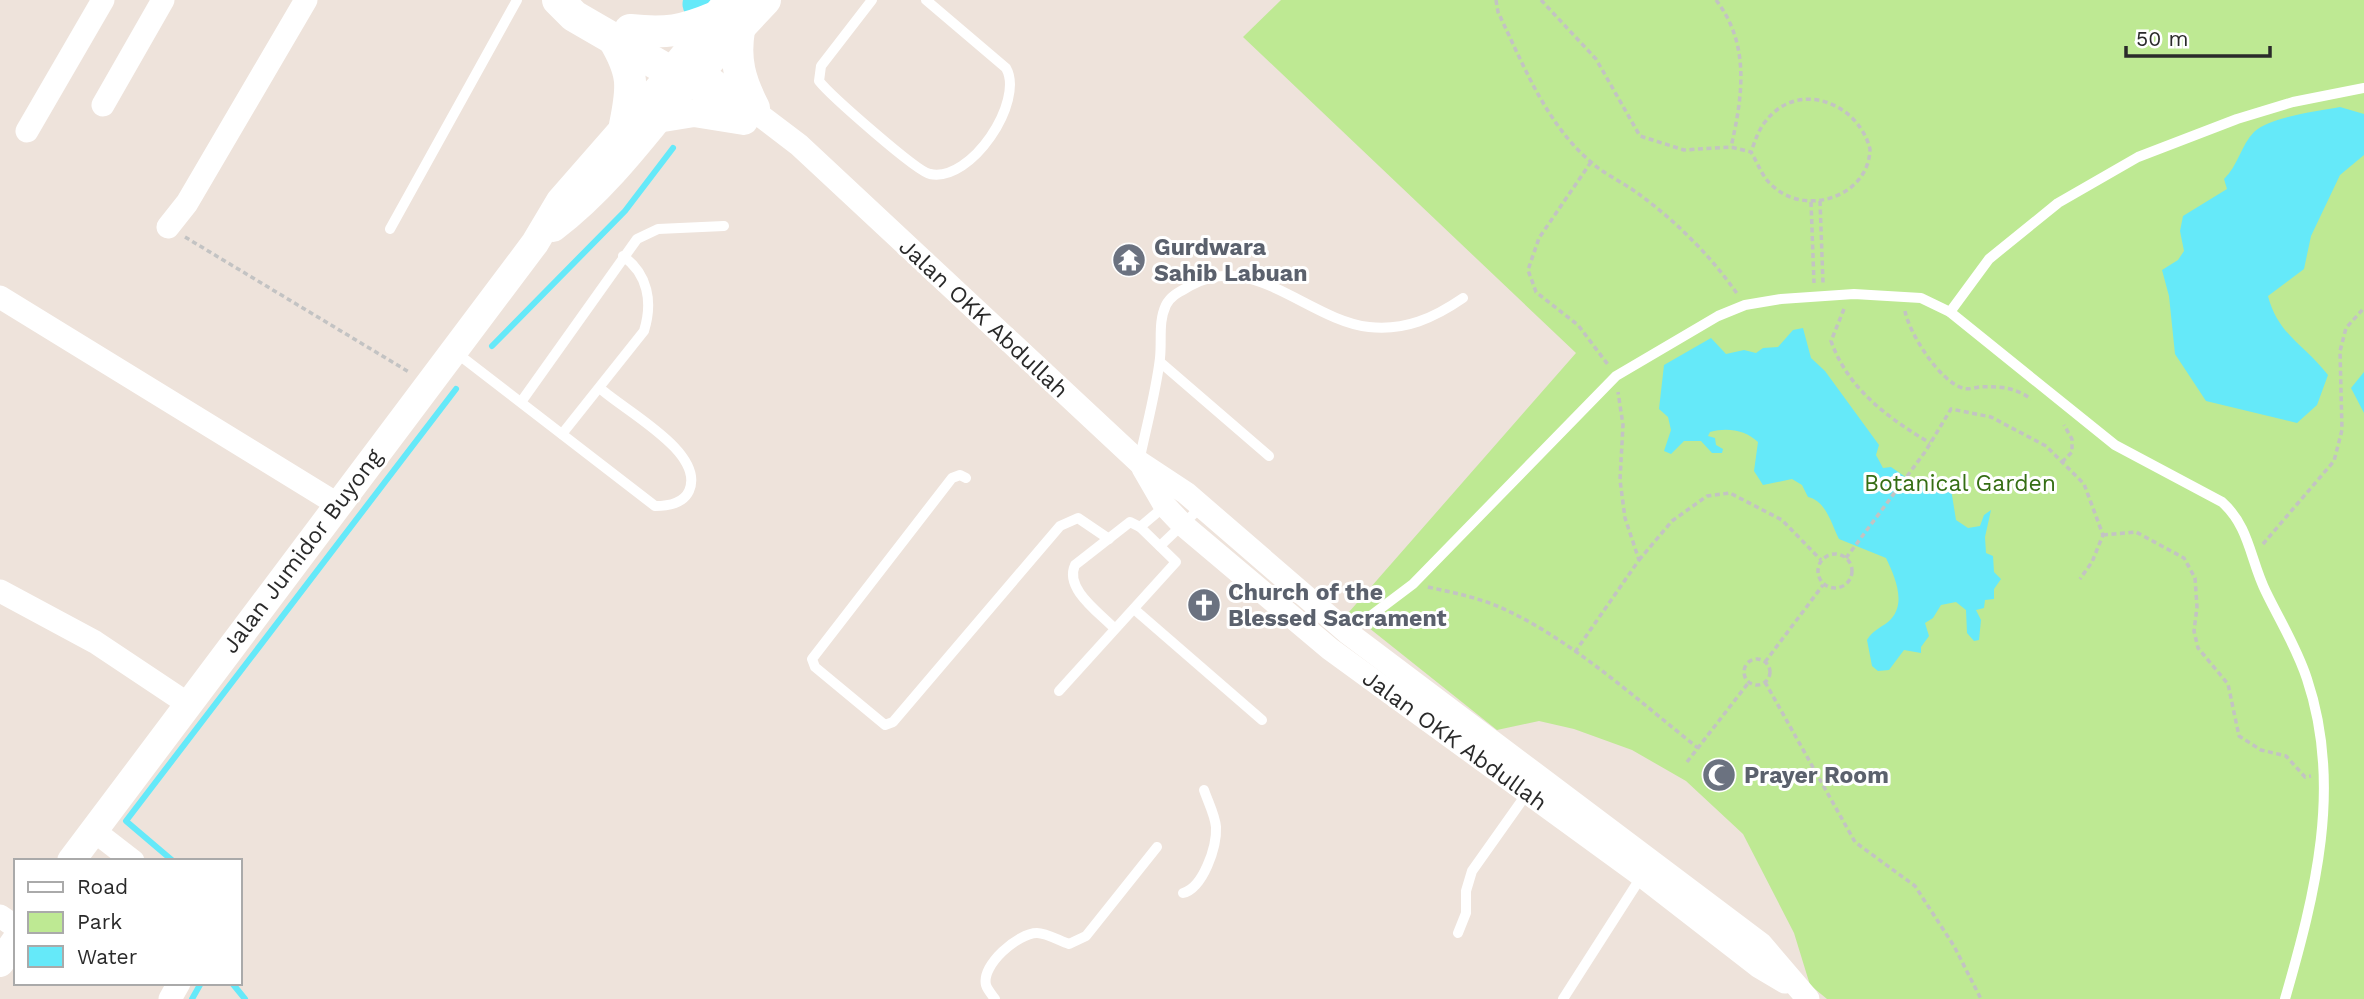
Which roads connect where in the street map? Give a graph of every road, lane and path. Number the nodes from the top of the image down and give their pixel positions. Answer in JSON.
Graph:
{"nodes":[{"id":1,"x":103,"y":0,"type":"edge"},
{"id":2,"x":163,"y":0,"type":"edge"},
{"id":3,"x":306,"y":0,"type":"edge"},
{"id":4,"x":517,"y":0,"type":"edge"},
{"id":5,"x":558,"y":0,"type":"edge"},
{"id":6,"x":570,"y":0,"type":"edge"},
{"id":7,"x":765,"y":0,"type":"edge"},
{"id":8,"x":872,"y":0,"type":"edge"},
{"id":9,"x":926,"y":0,"type":"edge"},
{"id":10,"x":1496,"y":0,"type":"edge"},
{"id":11,"x":1541,"y":0,"type":"edge"},
{"id":12,"x":1716,"y":0,"type":"edge"},
{"id":13,"x":729,"y":16,"type":"edge"},
{"id":14,"x":622,"y":34,"type":"junction"},
{"id":15,"x":686,"y":71,"type":"junction"},
{"id":16,"x":2364,"y":88,"type":"edge"},
{"id":17,"x":103,"y":105,"type":"dead end"},
{"id":18,"x":749,"y":114,"type":"junction"},
{"id":19,"x":657,"y":119,"type":"junction"},
{"id":20,"x":625,"y":125,"type":"junction"},
{"id":21,"x":27,"y":131,"type":"dead end"},
{"id":22,"x":1731,"y":147,"type":"junction"},
{"id":23,"x":1751,"y":152,"type":"junction"},
{"id":24,"x":1820,"y":201,"type":"junction"},
{"id":25,"x":1811,"y":202,"type":"junction"},
{"id":26,"x":724,"y":226,"type":"dead end"},
{"id":27,"x":168,"y":227,"type":"joint"},
{"id":28,"x":390,"y":229,"type":"dead end"},
{"id":29,"x":534,"y":243,"type":"junction"},
{"id":30,"x":623,"y":256,"type":"junction"},
{"id":31,"x":1851,"y":294,"type":"junction"},
{"id":32,"x":1819,"y":295,"type":"junction"},
{"id":33,"x":0,"y":297,"type":"edge"},
{"id":34,"x":1902,"y":297,"type":"junction"},
{"id":35,"x":1463,"y":298,"type":"dead end"},
{"id":36,"x":1745,"y":305,"type":"junction"},
{"id":37,"x":2364,"y":308,"type":"edge"},
{"id":38,"x":1951,"y":312,"type":"junction"},
{"id":39,"x":452,"y":350,"type":"junction"},
{"id":40,"x":1160,"y":362,"type":"junction"},
{"id":41,"x":428,"y":383,"type":"junction"},
{"id":42,"x":601,"y":388,"type":"junction"},
{"id":43,"x":521,"y":402,"type":"junction"},
{"id":44,"x":2041,"y":405,"type":"dead end"},
{"id":45,"x":2062,"y":420,"type":"dead end"},
{"id":46,"x":562,"y":434,"type":"junction"},
{"id":47,"x":1930,"y":443,"type":"junction"},
{"id":48,"x":1269,"y":456,"type":"dead end"},
{"id":49,"x":1139,"y":462,"type":"junction"},
{"id":50,"x":2062,"y":462,"type":"junction"},
{"id":51,"x":966,"y":478,"type":"dead end"},
{"id":52,"x":337,"y":504,"type":"junction"},
{"id":53,"x":1165,"y":506,"type":"junction"},
{"id":54,"x":1201,"y":507,"type":"junction"},
{"id":55,"x":1183,"y":525,"type":"junction"},
{"id":56,"x":1140,"y":527,"type":"junction"},
{"id":57,"x":2103,"y":535,"type":"junction"},
{"id":58,"x":1109,"y":538,"type":"junction"},
{"id":59,"x":1160,"y":546,"type":"junction"},
{"id":60,"x":2253,"y":556,"type":"junction"},
{"id":61,"x":1846,"y":558,"type":"junction"},
{"id":62,"x":1639,"y":560,"type":"dead end"},
{"id":63,"x":1821,"y":560,"type":"junction"},
{"id":64,"x":2080,"y":579,"type":"dead end"},
{"id":65,"x":1413,"y":584,"type":"junction"},
{"id":66,"x":1823,"y":584,"type":"junction"},
{"id":67,"x":0,"y":591,"type":"edge"},
{"id":68,"x":1134,"y":608,"type":"junction"},
{"id":69,"x":1115,"y":629,"type":"junction"},
{"id":70,"x":1348,"y":633,"type":"junction"},
{"id":71,"x":1765,"y":662,"type":"junction"},
{"id":72,"x":1749,"y":681,"type":"junction"},
{"id":73,"x":1765,"y":682,"type":"junction"},
{"id":74,"x":1059,"y":691,"type":"dead end"},
{"id":75,"x":188,"y":704,"type":"junction"},
{"id":76,"x":1262,"y":720,"type":"dead end"},
{"id":77,"x":1698,"y":748,"type":"junction"},
{"id":78,"x":1687,"y":762,"type":"dead end"},
{"id":79,"x":2324,"y":776,"type":"junction"},
{"id":80,"x":1534,"y":785,"type":"junction"},
{"id":81,"x":1204,"y":790,"type":"dead end"},
{"id":82,"x":93,"y":830,"type":"junction"},
{"id":83,"x":1157,"y":847,"type":"dead end"},
{"id":84,"x":72,"y":859,"type":"edge"},
{"id":85,"x":130,"y":859,"type":"edge"},
{"id":86,"x":1647,"y":869,"type":"junction"},
{"id":87,"x":1183,"y":893,"type":"dead end"},
{"id":88,"x":1458,"y":933,"type":"dead end"},
{"id":89,"x":14,"y":943,"type":"edge"},
{"id":90,"x":0,"y":963,"type":"edge"},
{"id":91,"x":1803,"y":994,"type":"edge"},
{"id":92,"x":995,"y":999,"type":"edge"},
{"id":93,"x":1563,"y":999,"type":"edge"},
{"id":94,"x":1981,"y":999,"type":"edge"},
{"id":95,"x":2285,"y":999,"type":"edge"}],
"edges":[{"from":1,"to":21,"type":"street"},
{"from":2,"to":17,"type":"street"},
{"from":3,"to":27,"type":"street"},
{"from":4,"to":28,"type":"lane"},
{"from":5,"to":14,"type":"main road","name":"Jalan OKK Abdullah"},
{"from":6,"to":14,"type":"main road","name":"Jalan OKK Abdullah"},
{"from":7,"to":13,"type":"main road"},
{"from":8,"to":9,"type":"lane"},
{"from":10,"to":36,"type":"path"},
{"from":11,"to":22,"type":"path"},
{"from":12,"to":22,"type":"path"},
{"from":13,"to":14,"type":"main road"},
{"from":13,"to":15,"type":"main road"},
{"from":13,"to":18,"type":"main road"},
{"from":14,"to":15,"type":"main road","name":"Jalan OKK Abdullah"},
{"from":14,"to":20,"type":"main road"},
{"from":15,"to":18,"type":"street","name":"Jalan OKK Abdullah"},
{"from":15,"to":19,"type":"street","name":"Jalan Jumidor Buyong"},
{"from":15,"to":20,"type":"street","name":"Jalan Jumidor Buyong"},
{"from":16,"to":38,"type":"lane"},
{"from":18,"to":19,"type":"street"},
{"from":18,"to":49,"type":"street","name":"Jalan OKK Abdullah"},
{"from":19,"to":29,"type":"street","name":"Jalan Jumidor Buyong"},
{"from":20,"to":29,"type":"street","name":"Jalan Jumidor Buyong"},
{"from":22,"to":23,"type":"path"},
{"from":23,"to":24,"type":"path"},
{"from":23,"to":25,"type":"path"},
{"from":24,"to":25,"type":"path"},
{"from":24,"to":32,"type":"path"},
{"from":25,"to":32,"type":"path"},
{"from":26,"to":30,"type":"lane"},
{"from":27,"to":41,"type":"path"},
{"from":29,"to":39,"type":"street","name":"Jalan Jumidor Buyong"},
{"from":30,"to":42,"type":"lane"},
{"from":30,"to":43,"type":"lane"},
{"from":31,"to":32,"type":"lane"},
{"from":31,"to":34,"type":"lane"},
{"from":31,"to":47,"type":"path"},
{"from":32,"to":36,"type":"lane"},
{"from":33,"to":52,"type":"street"},
{"from":34,"to":38,"type":"lane"},
{"from":34,"to":44,"type":"path"},
{"from":35,"to":40,"type":"lane"},
{"from":36,"to":65,"type":"lane"},
{"from":37,"to":60,"type":"path"},
{"from":38,"to":60,"type":"lane"},
{"from":39,"to":41,"type":"street","name":"Jalan Jumidor Buyong"},
{"from":39,"to":43,"type":"lane"},
{"from":40,"to":48,"type":"lane"},
{"from":40,"to":49,"type":"lane"},
{"from":41,"to":52,"type":"street","name":"Jalan Jumidor Buyong"},
{"from":42,"to":46,"type":"lane"},
{"from":42,"to":46,"type":"lane"},
{"from":43,"to":46,"type":"lane"},
{"from":45,"to":50,"type":"path"},
{"from":47,"to":50,"type":"path"},
{"from":47,"to":61,"type":"path"},
{"from":49,"to":53,"type":"street","name":"Jalan OKK Abdullah"},
{"from":49,"to":54,"type":"street","name":"Jalan OKK Abdullah"},
{"from":50,"to":57,"type":"path"},
{"from":51,"to":58,"type":"lane"},
{"from":52,"to":75,"type":"street","name":"Jalan Jumidor Buyong"},
{"from":53,"to":55,"type":"street","name":"Jalan OKK Abdullah"},
{"from":53,"to":56,"type":"lane"},
{"from":54,"to":55,"type":"lane"},
{"from":54,"to":70,"type":"street","name":"Jalan OKK Abdullah"},
{"from":55,"to":59,"type":"lane"},
{"from":55,"to":80,"type":"street","name":"Jalan OKK Abdullah"},
{"from":56,"to":58,"type":"lane"},
{"from":56,"to":59,"type":"lane"},
{"from":57,"to":64,"type":"path"},
{"from":57,"to":79,"type":"path"},
{"from":58,"to":69,"type":"lane"},
{"from":59,"to":68,"type":"lane"},
{"from":60,"to":79,"type":"lane"},
{"from":61,"to":63,"type":"path"},
{"from":61,"to":66,"type":"path"},
{"from":62,"to":63,"type":"path"},
{"from":63,"to":66,"type":"path"},
{"from":65,"to":70,"type":"lane"},
{"from":65,"to":77,"type":"path"},
{"from":66,"to":71,"type":"path"},
{"from":67,"to":75,"type":"street"},
{"from":68,"to":69,"type":"lane"},
{"from":68,"to":76,"type":"lane"},
{"from":69,"to":74,"type":"lane"},
{"from":70,"to":80,"type":"street","name":"Jalan OKK Abdullah"},
{"from":71,"to":72,"type":"path"},
{"from":71,"to":73,"type":"path"},
{"from":72,"to":73,"type":"path"},
{"from":72,"to":77,"type":"path"},
{"from":73,"to":94,"type":"path"},
{"from":75,"to":82,"type":"street","name":"Jalan Jumidor Buyong"},
{"from":77,"to":78,"type":"path"},
{"from":79,"to":95,"type":"lane"},
{"from":80,"to":86,"type":"street","name":"Jalan OKK Abdullah"},
{"from":80,"to":88,"type":"lane"},
{"from":81,"to":87,"type":"lane"},
{"from":82,"to":84,"type":"street","name":"Jalan Jumidor Buyong"},
{"from":82,"to":85,"type":"street"},
{"from":83,"to":92,"type":"lane"},
{"from":86,"to":91,"type":"street","name":"Jalan OKK Abdullah"},
{"from":86,"to":93,"type":"lane"},
{"from":89,"to":90,"type":"street"}]}
